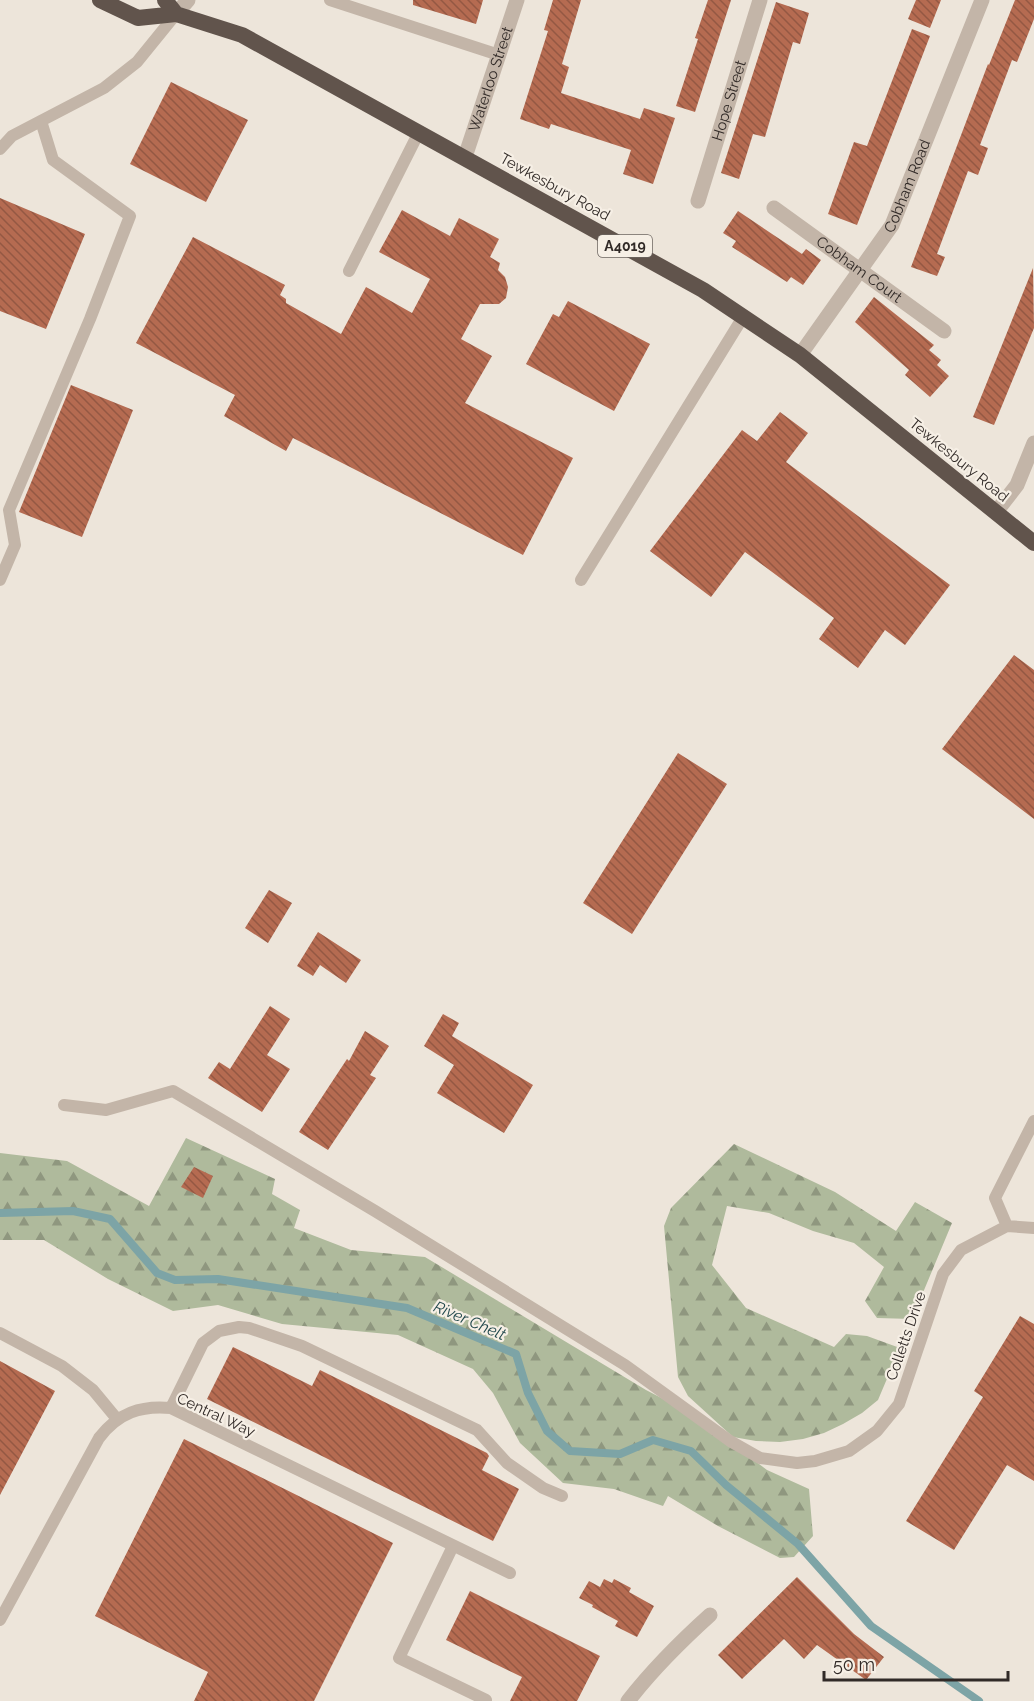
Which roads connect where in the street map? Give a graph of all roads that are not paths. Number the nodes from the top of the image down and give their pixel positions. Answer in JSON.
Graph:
{"nodes":[{"id":1,"x":100,"y":0,"type":"edge"},
{"id":2,"x":165,"y":0,"type":"edge"},
{"id":3,"x":188,"y":0,"type":"edge"},
{"id":4,"x":330,"y":0,"type":"edge"},
{"id":5,"x":517,"y":0,"type":"edge"},
{"id":6,"x":760,"y":0,"type":"edge"},
{"id":7,"x":982,"y":0,"type":"edge"},
{"id":8,"x":177,"y":14,"type":"junction"},
{"id":9,"x":499,"y":55,"type":"junction"},
{"id":10,"x":41,"y":121,"type":"junction"},
{"id":11,"x":418,"y":134,"type":"junction"},
{"id":12,"x":0,"y":149,"type":"edge"},
{"id":13,"x":465,"y":157,"type":"junction"},
{"id":14,"x":698,"y":201,"type":"dead end"},
{"id":15,"x":774,"y":208,"type":"dead end"},
{"id":16,"x":859,"y":270,"type":"junction"},
{"id":17,"x":349,"y":271,"type":"dead end"},
{"id":18,"x":742,"y":317,"type":"junction"},
{"id":19,"x":944,"y":331,"type":"dead end"},
{"id":20,"x":800,"y":355,"type":"junction"},
{"id":21,"x":1034,"y":443,"type":"edge"},
{"id":22,"x":996,"y":512,"type":"junction"},
{"id":23,"x":1034,"y":543,"type":"edge"},
{"id":24,"x":0,"y":580,"type":"edge"},
{"id":25,"x":581,"y":580,"type":"dead end"},
{"id":26,"x":64,"y":1105,"type":"dead end"},
{"id":27,"x":1034,"y":1121,"type":"edge"},
{"id":28,"x":1007,"y":1226,"type":"junction"},
{"id":29,"x":1034,"y":1228,"type":"edge"},
{"id":30,"x":0,"y":1333,"type":"edge"},
{"id":31,"x":171,"y":1408,"type":"junction"},
{"id":32,"x":117,"y":1419,"type":"junction"},
{"id":33,"x":562,"y":1496,"type":"dead end"},
{"id":34,"x":453,"y":1546,"type":"junction"},
{"id":35,"x":510,"y":1573,"type":"dead end"},
{"id":36,"x":710,"y":1615,"type":"dead end"},
{"id":37,"x":0,"y":1620,"type":"edge"},
{"id":38,"x":486,"y":1700,"type":"edge"},
{"id":39,"x":628,"y":1701,"type":"edge"}],
"edges":[{"from":1,"to":8,"type":"highway","name":"Tewkesbury Road","number":"A4019"},
{"from":2,"to":8,"type":"highway"},
{"from":3,"to":8,"type":"street"},
{"from":4,"to":9,"type":"lane"},
{"from":5,"to":9,"type":"street","name":"Waterloo Street"},
{"from":6,"to":14,"type":"street","name":"Hope Street"},
{"from":7,"to":16,"type":"street","name":"Cobham Road"},
{"from":8,"to":10,"type":"lane"},
{"from":8,"to":11,"type":"highway","name":"Tewkesbury Road","number":"A4019"},
{"from":9,"to":13,"type":"street","name":"Waterloo Street"},
{"from":10,"to":12,"type":"lane"},
{"from":10,"to":24,"type":"lane"},
{"from":11,"to":13,"type":"highway","name":"Tewkesbury Road","number":"A4019"},
{"from":11,"to":17,"type":"lane"},
{"from":13,"to":18,"type":"highway","name":"Tewkesbury Road","number":"A4019"},
{"from":15,"to":16,"type":"street","name":"Cobham Court"},
{"from":16,"to":19,"type":"street","name":"Cobham Court"},
{"from":16,"to":20,"type":"street","name":"Cobham Road"},
{"from":18,"to":20,"type":"highway","name":"Tewkesbury Road","number":"A4019"},
{"from":18,"to":25,"type":"lane"},
{"from":20,"to":22,"type":"highway","name":"Tewkesbury Road","number":"A4019"},
{"from":21,"to":22,"type":"street"},
{"from":22,"to":23,"type":"highway","name":"Tewkesbury Road","number":"A4019"},
{"from":26,"to":28,"type":"lane","name":"Colletts Drive"},
{"from":27,"to":28,"type":"lane"},
{"from":28,"to":29,"type":"lane"},
{"from":30,"to":32,"type":"lane"},
{"from":31,"to":32,"type":"lane","name":"Central Way"},
{"from":31,"to":33,"type":"lane"},
{"from":31,"to":34,"type":"lane","name":"Central Way"},
{"from":32,"to":37,"type":"lane","name":"Central Way"},
{"from":34,"to":35,"type":"lane","name":"Central Way"},
{"from":34,"to":38,"type":"lane"},
{"from":36,"to":39,"type":"street"}]}
